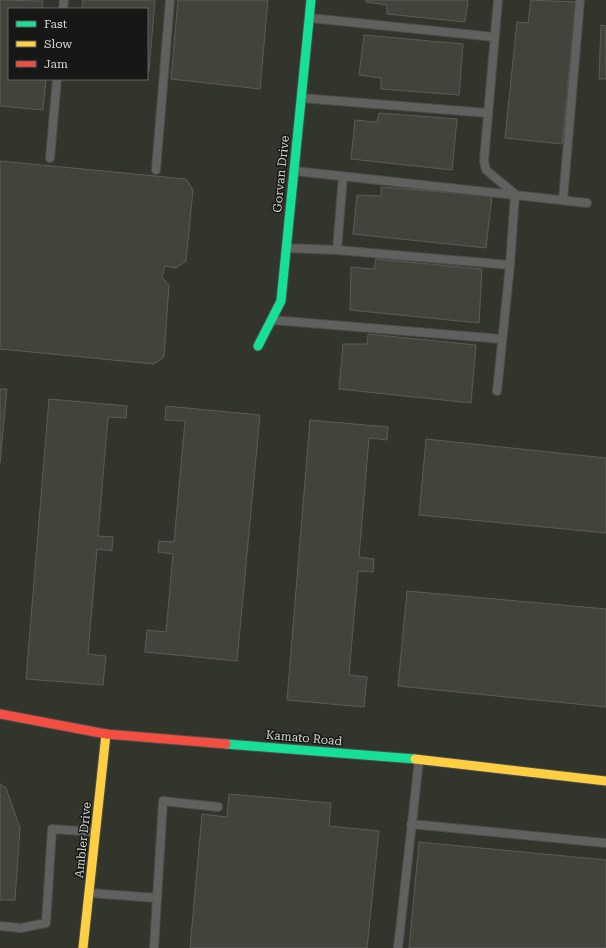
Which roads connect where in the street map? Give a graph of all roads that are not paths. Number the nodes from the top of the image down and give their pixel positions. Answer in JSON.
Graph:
{"nodes":[{"id":1,"x":170,"y":0,"type":"edge"},
{"id":2,"x":311,"y":0,"type":"edge"},
{"id":3,"x":498,"y":0,"type":"edge"},
{"id":4,"x":580,"y":0,"type":"edge"},
{"id":5,"x":309,"y":18,"type":"junction"},
{"id":6,"x":494,"y":37,"type":"junction"},
{"id":7,"x":57,"y":80,"type":"edge"},
{"id":8,"x":301,"y":98,"type":"junction"},
{"id":9,"x":488,"y":113,"type":"junction"},
{"id":10,"x":50,"y":158,"type":"dead end"},
{"id":11,"x":156,"y":170,"type":"dead end"},
{"id":12,"x":293,"y":171,"type":"junction"},
{"id":13,"x":343,"y":176,"type":"junction"},
{"id":14,"x":515,"y":194,"type":"junction"},
{"id":15,"x":563,"y":200,"type":"junction"},
{"id":16,"x":586,"y":202,"type":"dead end"},
{"id":17,"x":285,"y":248,"type":"junction"},
{"id":18,"x":337,"y":250,"type":"junction"},
{"id":19,"x":510,"y":265,"type":"junction"},
{"id":20,"x":271,"y":320,"type":"junction"},
{"id":21,"x":502,"y":339,"type":"junction"},
{"id":22,"x":258,"y":346,"type":"dead end"},
{"id":23,"x":496,"y":391,"type":"dead end"},
{"id":24,"x":0,"y":714,"type":"edge"},
{"id":25,"x":106,"y":734,"type":"junction"},
{"id":26,"x":419,"y":760,"type":"junction"},
{"id":27,"x":606,"y":781,"type":"edge"},
{"id":28,"x":218,"y":807,"type":"dead end"},
{"id":29,"x":411,"y":824,"type":"junction"},
{"id":30,"x":96,"y":832,"type":"junction"},
{"id":31,"x":606,"y":843,"type":"edge"},
{"id":32,"x":89,"y":893,"type":"junction"},
{"id":33,"x":157,"y":898,"type":"junction"},
{"id":34,"x":0,"y":926,"type":"edge"},
{"id":35,"x":83,"y":948,"type":"edge"},
{"id":36,"x":154,"y":948,"type":"edge"},
{"id":37,"x":398,"y":948,"type":"edge"}],
"edges":[{"from":1,"to":11,"type":"lane"},
{"from":2,"to":5,"type":"street","name":"Gorvan Drive"},
{"from":3,"to":6,"type":"lane"},
{"from":4,"to":15,"type":"lane"},
{"from":5,"to":6,"type":"lane"},
{"from":5,"to":8,"type":"street","name":"Gorvan Drive"},
{"from":6,"to":9,"type":"lane"},
{"from":7,"to":10,"type":"lane"},
{"from":8,"to":9,"type":"lane"},
{"from":8,"to":12,"type":"street","name":"Gorvan Drive"},
{"from":9,"to":14,"type":"lane"},
{"from":12,"to":13,"type":"lane"},
{"from":12,"to":17,"type":"street","name":"Gorvan Drive"},
{"from":13,"to":14,"type":"lane"},
{"from":13,"to":18,"type":"lane"},
{"from":14,"to":15,"type":"lane"},
{"from":14,"to":19,"type":"lane"},
{"from":15,"to":16,"type":"lane"},
{"from":17,"to":18,"type":"lane"},
{"from":17,"to":20,"type":"street","name":"Gorvan Drive"},
{"from":18,"to":19,"type":"lane"},
{"from":19,"to":21,"type":"lane"},
{"from":20,"to":21,"type":"lane"},
{"from":20,"to":22,"type":"street","name":"Gorvan Drive"},
{"from":21,"to":23,"type":"lane"},
{"from":24,"to":25,"type":"street","name":"Kamato Road"},
{"from":25,"to":26,"type":"street","name":"Kamato Road"},
{"from":25,"to":30,"type":"street","name":"Ambler Drive"},
{"from":26,"to":27,"type":"street","name":"Kamato Road"},
{"from":26,"to":29,"type":"lane"},
{"from":28,"to":33,"type":"lane"},
{"from":29,"to":31,"type":"lane"},
{"from":29,"to":37,"type":"lane"},
{"from":30,"to":32,"type":"street","name":"Ambler Drive"},
{"from":30,"to":34,"type":"lane"},
{"from":32,"to":33,"type":"lane"},
{"from":32,"to":35,"type":"street","name":"Ambler Drive"},
{"from":33,"to":36,"type":"lane"}]}
